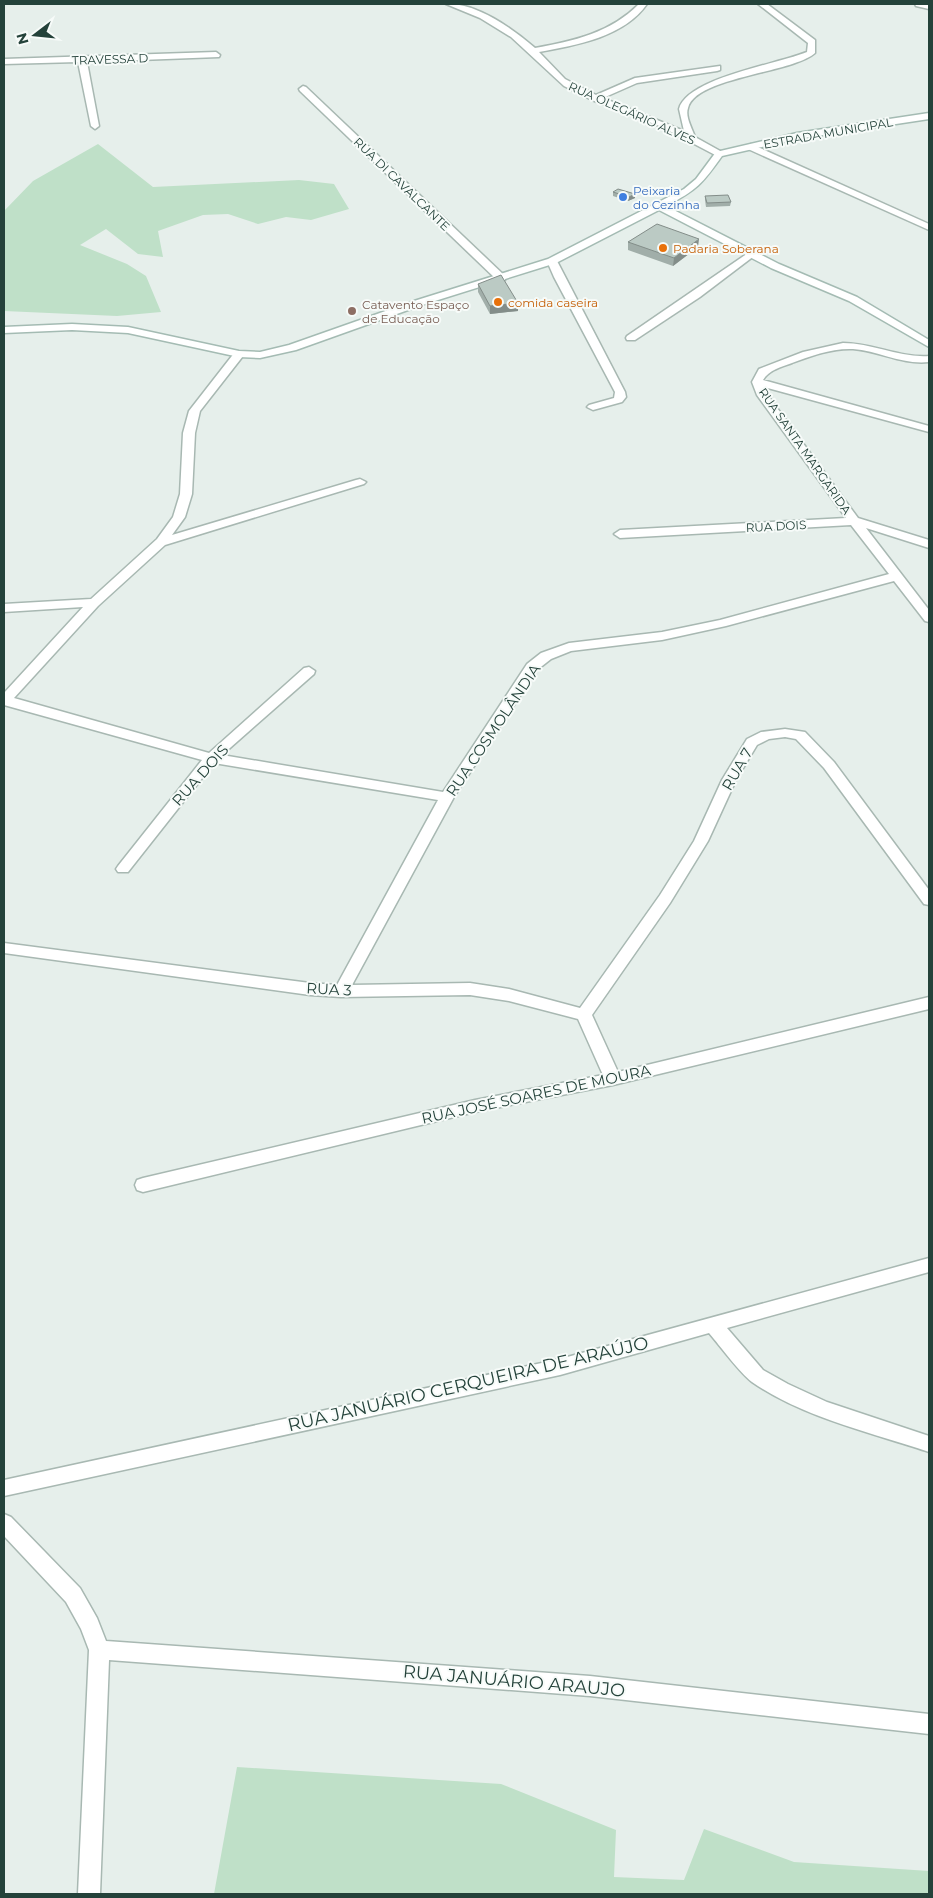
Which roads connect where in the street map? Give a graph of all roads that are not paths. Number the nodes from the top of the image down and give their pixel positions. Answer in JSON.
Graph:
{"nodes":[{"id":1,"x":450,"y":4,"type":"edge"},
{"id":2,"x":643,"y":4,"type":"edge"},
{"id":3,"x":762,"y":4,"type":"edge"},
{"id":4,"x":919,"y":4,"type":"edge"},
{"id":5,"x":929,"y":7,"type":"edge"},
{"id":6,"x":534,"y":51,"type":"junction"},
{"id":7,"x":216,"y":55,"type":"dead end"},
{"id":8,"x":82,"y":60,"type":"junction"},
{"id":9,"x":4,"y":62,"type":"edge"},
{"id":10,"x":717,"y":68,"type":"dead end"},
{"id":11,"x":303,"y":89,"type":"dead end"},
{"id":12,"x":595,"y":98,"type":"junction"},
{"id":13,"x":929,"y":116,"type":"edge"},
{"id":14,"x":95,"y":126,"type":"dead end"},
{"id":15,"x":691,"y":138,"type":"junction"},
{"id":16,"x":751,"y":146,"type":"junction"},
{"id":17,"x":718,"y":154,"type":"junction"},
{"id":18,"x":659,"y":206,"type":"junction"},
{"id":19,"x":929,"y":227,"type":"edge"},
{"id":20,"x":751,"y":254,"type":"junction"},
{"id":21,"x":552,"y":261,"type":"junction"},
{"id":22,"x":501,"y":278,"type":"junction"},
{"id":23,"x":4,"y":330,"type":"edge"},
{"id":24,"x":631,"y":338,"type":"dead end"},
{"id":25,"x":929,"y":344,"type":"edge"},
{"id":26,"x":238,"y":354,"type":"junction"},
{"id":27,"x":929,"y":359,"type":"edge"},
{"id":28,"x":757,"y":382,"type":"junction"},
{"id":29,"x":593,"y":407,"type":"dead end"},
{"id":30,"x":929,"y":429,"type":"edge"},
{"id":31,"x":360,"y":482,"type":"dead end"},
{"id":32,"x":854,"y":521,"type":"junction"},
{"id":33,"x":620,"y":534,"type":"dead end"},
{"id":34,"x":161,"y":542,"type":"junction"},
{"id":35,"x":929,"y":544,"type":"edge"},
{"id":36,"x":897,"y":576,"type":"junction"},
{"id":37,"x":94,"y":603,"type":"junction"},
{"id":38,"x":4,"y":608,"type":"edge"},
{"id":39,"x":929,"y":618,"type":"edge"},
{"id":40,"x":309,"y":671,"type":"dead end"},
{"id":41,"x":4,"y":700,"type":"edge"},
{"id":42,"x":211,"y":758,"type":"junction"},
{"id":43,"x":447,"y":797,"type":"junction"},
{"id":44,"x":123,"y":869,"type":"dead end"},
{"id":45,"x":929,"y":900,"type":"edge"},
{"id":46,"x":4,"y":948,"type":"edge"},
{"id":47,"x":341,"y":991,"type":"junction"},
{"id":48,"x":929,"y":1003,"type":"edge"},
{"id":49,"x":584,"y":1014,"type":"junction"},
{"id":50,"x":613,"y":1079,"type":"junction"},
{"id":51,"x":142,"y":1184,"type":"dead end"},
{"id":52,"x":929,"y":1265,"type":"edge"},
{"id":53,"x":714,"y":1325,"type":"junction"},
{"id":54,"x":929,"y":1444,"type":"edge"},
{"id":55,"x":4,"y":1488,"type":"edge"},
{"id":56,"x":4,"y":1523,"type":"edge"},
{"id":57,"x":99,"y":1650,"type":"junction"},
{"id":58,"x":929,"y":1724,"type":"edge"},
{"id":59,"x":88,"y":1894,"type":"edge"}],
"edges":[{"from":1,"to":6,"type":"street","name":"RUA OLEGÁRIO ALVES"},
{"from":2,"to":6,"type":"street"},
{"from":3,"to":15,"type":"street"},
{"from":4,"to":5,"type":"street"},
{"from":6,"to":12,"type":"street","name":"RUA OLEGÁRIO ALVES"},
{"from":7,"to":8,"type":"street","name":"TRAVESSA D"},
{"from":8,"to":9,"type":"street","name":"TRAVESSA D"},
{"from":8,"to":14,"type":"street"},
{"from":10,"to":12,"type":"street"},
{"from":11,"to":22,"type":"street","name":"RUA DI CAVALCANTE"},
{"from":12,"to":15,"type":"street","name":"RUA OLEGÁRIO ALVES"},
{"from":13,"to":16,"type":"street","name":"ESTRADA MUNICIPAL"},
{"from":15,"to":17,"type":"street","name":"RUA OLEGÁRIO ALVES"},
{"from":16,"to":17,"type":"street","name":"ESTRADA MUNICIPAL"},
{"from":16,"to":19,"type":"street"},
{"from":17,"to":18,"type":"street"},
{"from":18,"to":20,"type":"street"},
{"from":18,"to":21,"type":"street"},
{"from":20,"to":24,"type":"street"},
{"from":20,"to":25,"type":"street"},
{"from":21,"to":22,"type":"street"},
{"from":21,"to":29,"type":"street"},
{"from":22,"to":26,"type":"street"},
{"from":23,"to":26,"type":"street"},
{"from":26,"to":34,"type":"street"},
{"from":27,"to":28,"type":"street","name":"RUA SANTA MARGARIDA"},
{"from":28,"to":30,"type":"street"},
{"from":28,"to":32,"type":"street","name":"RUA SANTA MARGARIDA"},
{"from":31,"to":34,"type":"street"},
{"from":32,"to":33,"type":"street","name":"RUA DOIS"},
{"from":32,"to":35,"type":"street","name":"RUA DOIS"},
{"from":32,"to":36,"type":"street","name":"RUA SANTA MARGARIDA"},
{"from":34,"to":37,"type":"street"},
{"from":36,"to":39,"type":"street","name":"RUA SANTA MARGARIDA"},
{"from":36,"to":43,"type":"street","name":"RUA COSMOLÂNDIA"},
{"from":37,"to":38,"type":"street"},
{"from":37,"to":41,"type":"street"},
{"from":40,"to":42,"type":"street","name":"RUA DOIS"},
{"from":41,"to":42,"type":"street"},
{"from":42,"to":43,"type":"street"},
{"from":42,"to":44,"type":"street","name":"RUA DOIS"},
{"from":43,"to":47,"type":"street","name":"RUA COSMOLÂNDIA"},
{"from":45,"to":49,"type":"street","name":"RUA 7"},
{"from":46,"to":47,"type":"street","name":"RUA 3"},
{"from":47,"to":49,"type":"street","name":"RUA 3"},
{"from":48,"to":50,"type":"street","name":"RUA JOSÉ SOARES DE MOURA"},
{"from":49,"to":50,"type":"street"},
{"from":50,"to":51,"type":"street","name":"RUA JOSÉ SOARES DE MOURA"},
{"from":52,"to":53,"type":"street","name":"RUA JANUÁRIO CERQUEIRA DE ARAÚJO"},
{"from":53,"to":54,"type":"street"},
{"from":53,"to":55,"type":"street","name":"RUA JANUÁRIO CERQUEIRA DE ARAÚJO"},
{"from":56,"to":57,"type":"street"},
{"from":57,"to":58,"type":"street","name":"RUA JANUÁRIO ARAUJO"},
{"from":57,"to":59,"type":"street"}]}
